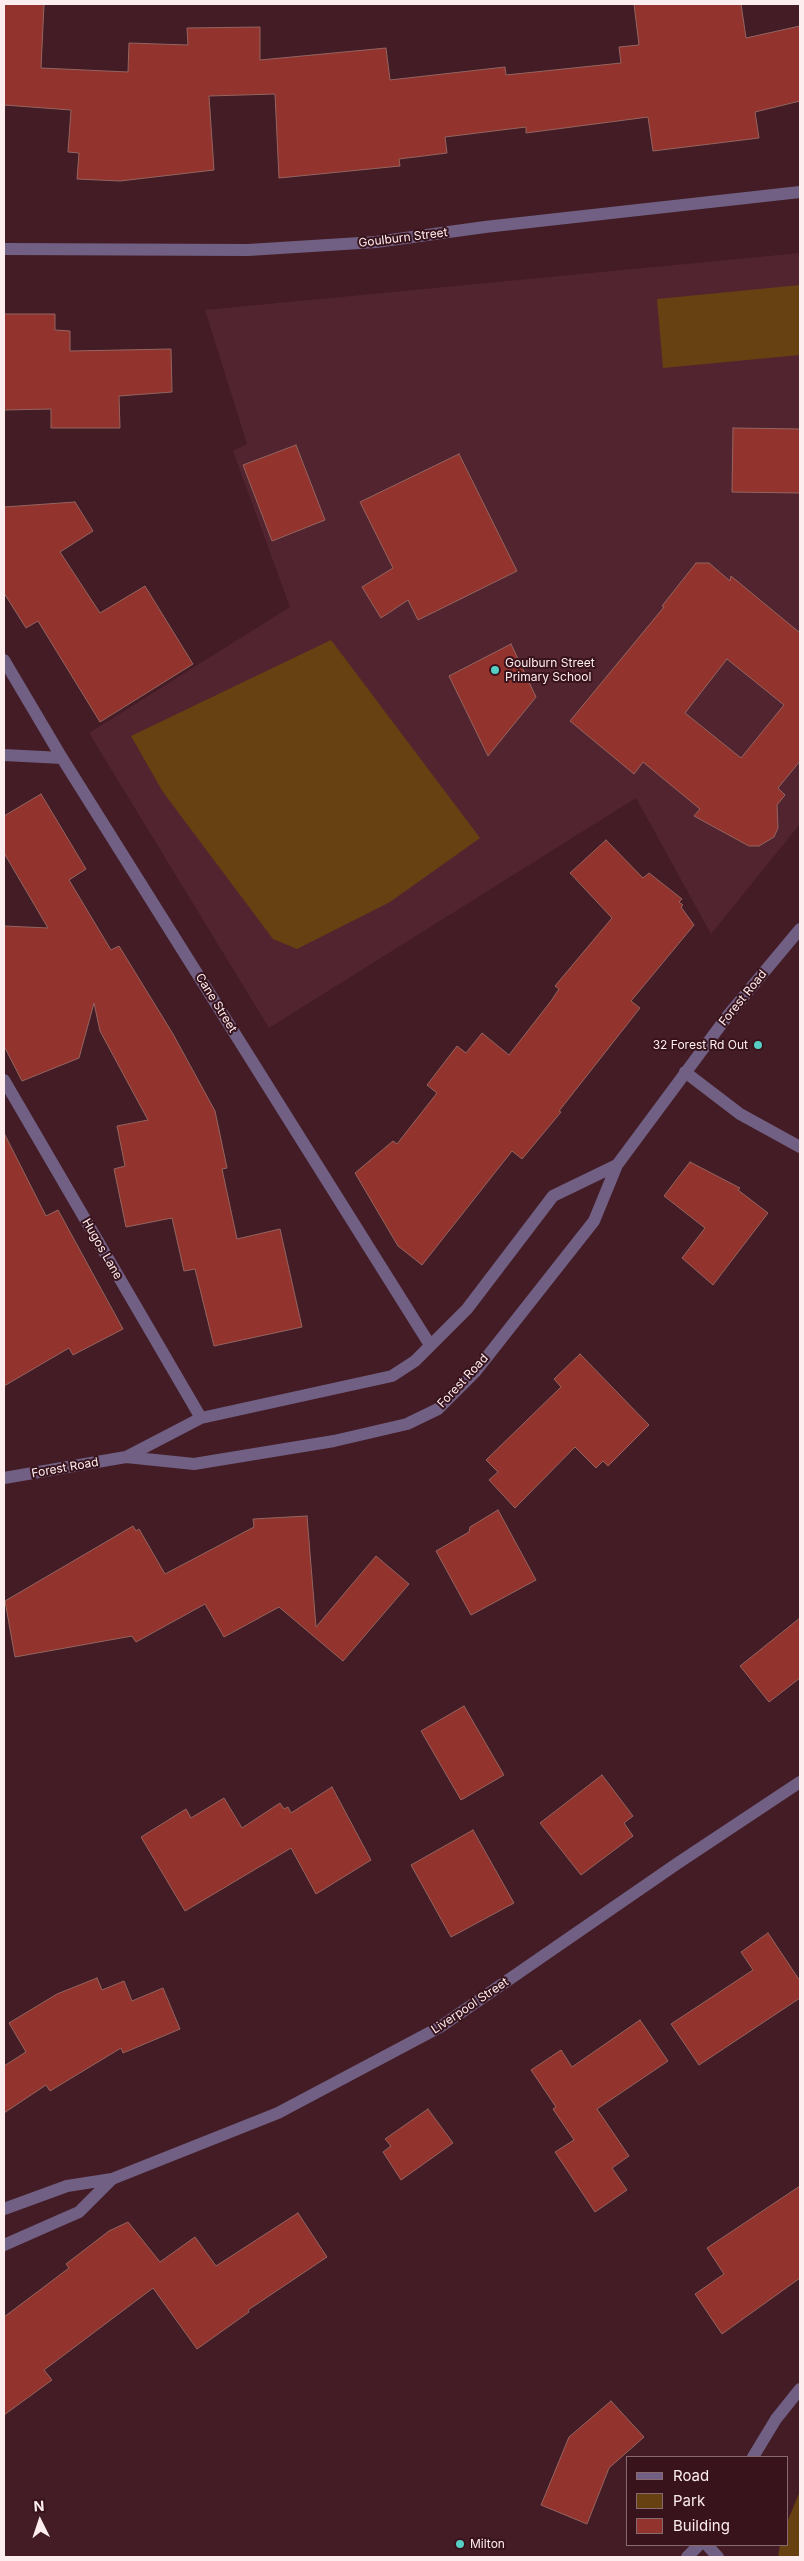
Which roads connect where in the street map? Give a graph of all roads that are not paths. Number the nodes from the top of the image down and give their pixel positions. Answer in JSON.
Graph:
{"nodes":[{"id":1,"x":800,"y":192,"type":"edge"},
{"id":2,"x":4,"y":249,"type":"edge"},
{"id":3,"x":4,"y":660,"type":"edge"},
{"id":4,"x":4,"y":755,"type":"edge"},
{"id":5,"x":62,"y":758,"type":"junction"},
{"id":6,"x":800,"y":929,"type":"edge"},
{"id":7,"x":685,"y":1072,"type":"junction"},
{"id":8,"x":4,"y":1080,"type":"edge"},
{"id":9,"x":800,"y":1147,"type":"edge"},
{"id":10,"x":617,"y":1165,"type":"junction"},
{"id":11,"x":430,"y":1345,"type":"junction"},
{"id":12,"x":201,"y":1418,"type":"junction"},
{"id":13,"x":126,"y":1457,"type":"junction"},
{"id":14,"x":4,"y":1478,"type":"edge"},
{"id":15,"x":800,"y":1782,"type":"edge"},
{"id":16,"x":112,"y":2179,"type":"junction"},
{"id":17,"x":4,"y":2209,"type":"edge"},
{"id":18,"x":4,"y":2245,"type":"edge"},
{"id":19,"x":800,"y":2389,"type":"edge"},
{"id":20,"x":754,"y":2456,"type":"edge"},
{"id":21,"x":698,"y":2546,"type":"edge"},
{"id":22,"x":708,"y":2546,"type":"edge"},
{"id":23,"x":687,"y":2557,"type":"edge"},
{"id":24,"x":718,"y":2557,"type":"edge"}],
"edges":[{"from":1,"to":2,"type":"street","name":"Goulburn Street"},
{"from":3,"to":5,"type":"street","name":"Cane Street"},
{"from":4,"to":5,"type":"street"},
{"from":5,"to":11,"type":"street","name":"Cane Street"},
{"from":6,"to":7,"type":"street","name":"Forest Road"},
{"from":7,"to":9,"type":"street"},
{"from":7,"to":10,"type":"street","name":"Forest Road"},
{"from":8,"to":12,"type":"street","name":"Hugos Lane"},
{"from":10,"to":11,"type":"street","name":"Forest Road"},
{"from":10,"to":13,"type":"street","name":"Forest Road"},
{"from":11,"to":12,"type":"street","name":"Forest Road"},
{"from":12,"to":13,"type":"street","name":"Forest Road"},
{"from":13,"to":14,"type":"street","name":"Forest Road"},
{"from":15,"to":16,"type":"street","name":"Liverpool Street"},
{"from":16,"to":17,"type":"street","name":"Liverpool Street"},
{"from":16,"to":18,"type":"street","name":"Liverpool Street"},
{"from":19,"to":20,"type":"street"},
{"from":21,"to":23,"type":"street"},
{"from":22,"to":24,"type":"street"}]}
